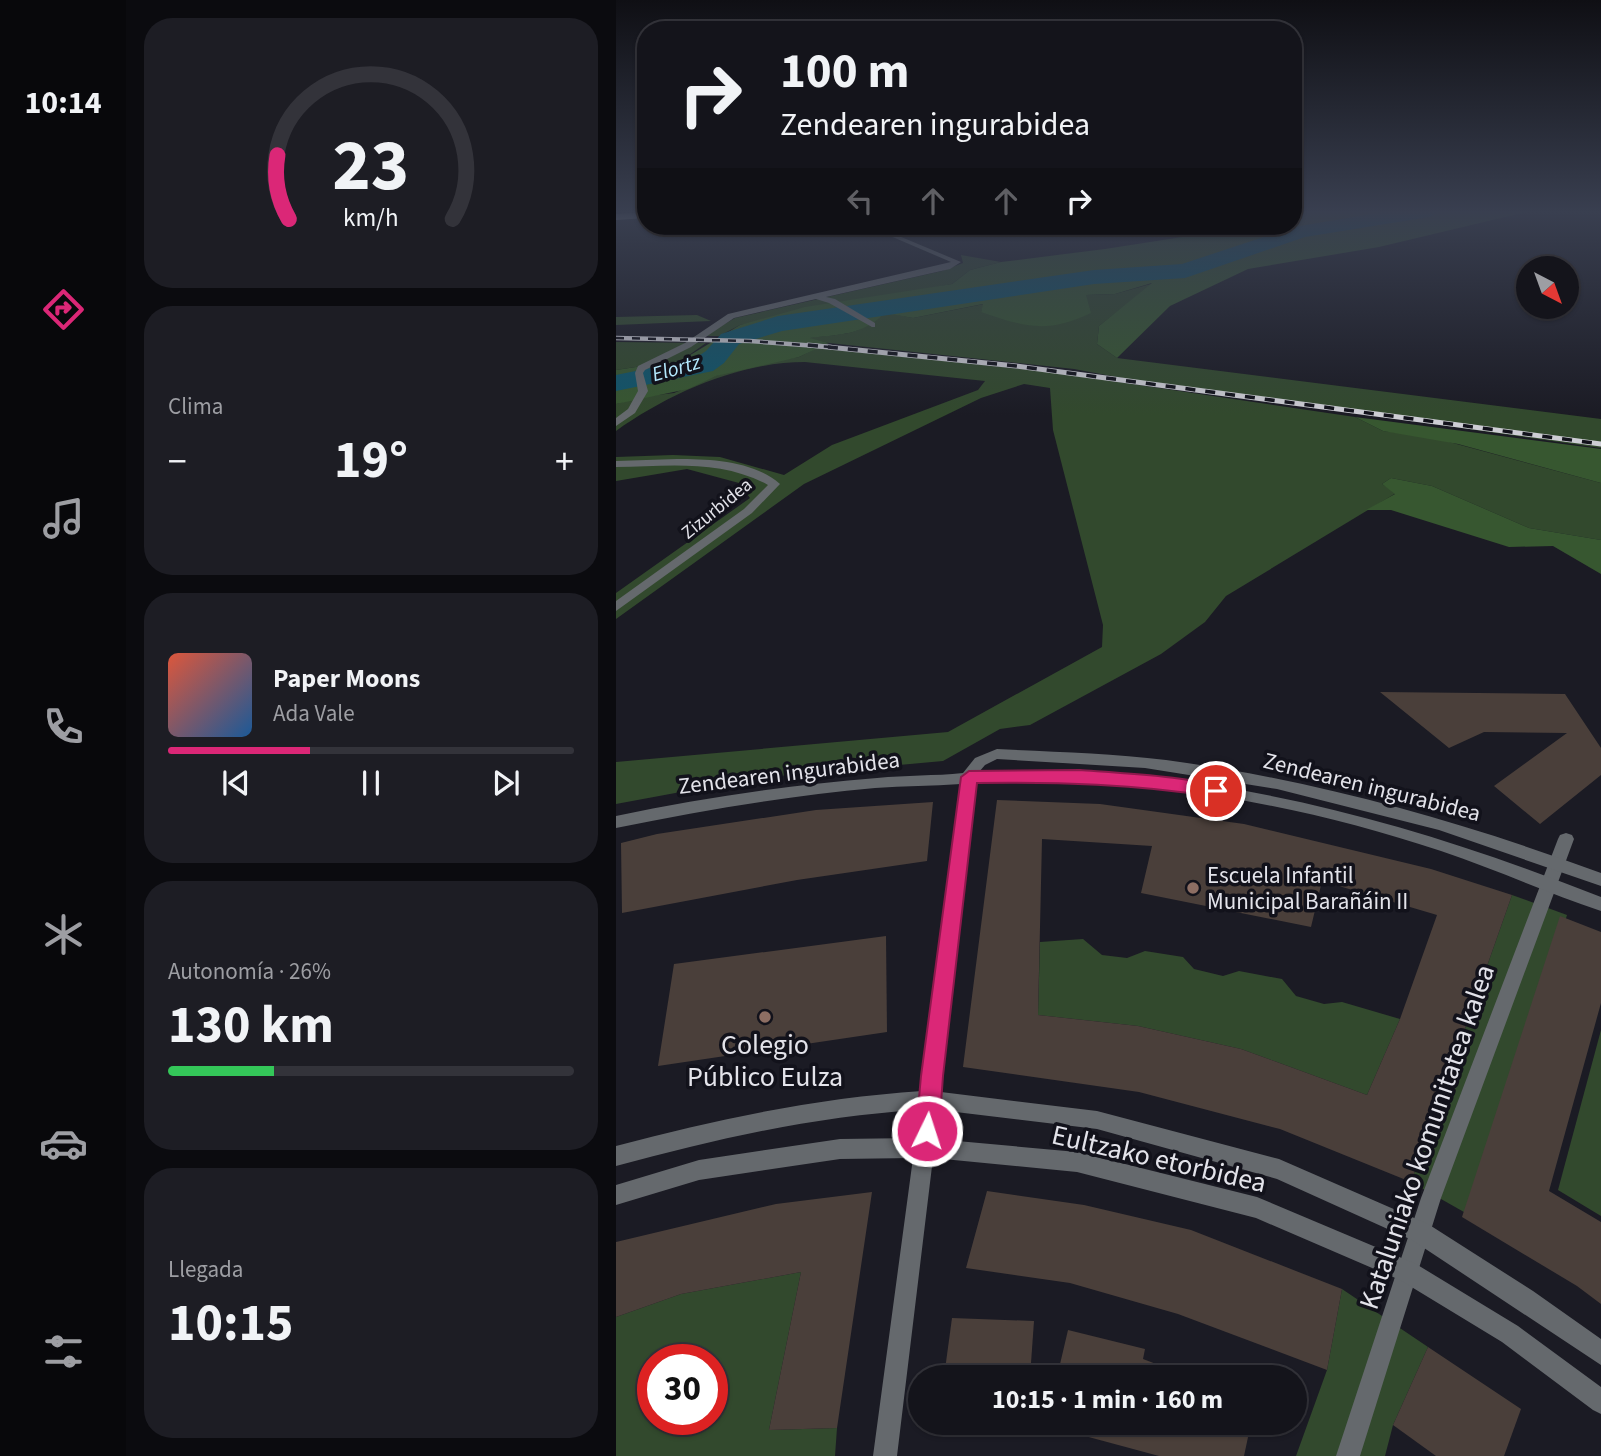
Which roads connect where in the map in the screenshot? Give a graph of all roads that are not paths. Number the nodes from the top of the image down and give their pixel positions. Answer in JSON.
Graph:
{"nodes":[{"id":1,"x":893,"y":279,"type":"edge"},
{"id":2,"x":817,"y":296,"type":"junction"},
{"id":3,"x":872,"y":325,"type":"dead end"},
{"id":4,"x":616,"y":423,"type":"edge"},
{"id":5,"x":616,"y":464,"type":"edge"},
{"id":6,"x":616,"y":607,"type":"edge"},
{"id":7,"x":969,"y":777,"type":"junction"},
{"id":8,"x":616,"y":822,"type":"edge"},
{"id":9,"x":1566,"y":839,"type":"dead end"},
{"id":10,"x":1557,"y":863,"type":"junction"},
{"id":11,"x":1601,"y":880,"type":"edge"},
{"id":12,"x":1549,"y":883,"type":"junction"},
{"id":13,"x":1601,"y":904,"type":"edge"},
{"id":14,"x":929,"y":1100,"type":"junction"},
{"id":15,"x":926,"y":1148,"type":"junction"},
{"id":16,"x":616,"y":1156,"type":"edge"},
{"id":17,"x":616,"y":1195,"type":"edge"},
{"id":18,"x":1420,"y":1232,"type":"junction"},
{"id":19,"x":1408,"y":1272,"type":"junction"},
{"id":20,"x":1601,"y":1353,"type":"edge"},
{"id":21,"x":1601,"y":1402,"type":"edge"},
{"id":22,"x":885,"y":1456,"type":"edge"},
{"id":23,"x":1348,"y":1456,"type":"edge"}],
"edges":[{"from":1,"to":2,"type":"street"},
{"from":2,"to":3,"type":"street"},
{"from":2,"to":4,"type":"street"},
{"from":5,"to":6,"type":"street","name":"Zizurbidea"},
{"from":7,"to":8,"type":"street","name":"Zendearen ingurabidea"},
{"from":7,"to":10,"type":"street","name":"Zendearen ingurabidea"},
{"from":7,"to":12,"type":"street","name":"Zendearen ingurabidea"},
{"from":7,"to":14,"type":"street"},
{"from":9,"to":10,"type":"street","name":"Kataluniako komunitatea kalea"},
{"from":10,"to":11,"type":"street","name":"Zendearen ingurabidea"},
{"from":10,"to":12,"type":"street","name":"Kataluniako komunitatea kalea"},
{"from":12,"to":13,"type":"street","name":"Zendearen ingurabidea"},
{"from":12,"to":18,"type":"street","name":"Kataluniako komunitatea kalea"},
{"from":14,"to":15,"type":"street"},
{"from":14,"to":16,"type":"street","name":"Eultzako etorbidea"},
{"from":14,"to":18,"type":"street","name":"Eultzako etorbidea"},
{"from":15,"to":17,"type":"street","name":"Eultzako etorbidea"},
{"from":15,"to":19,"type":"street","name":"Eultzako etorbidea"},
{"from":15,"to":22,"type":"street"},
{"from":18,"to":19,"type":"street","name":"Kataluniako komunitatea kalea"},
{"from":18,"to":20,"type":"street","name":"Eultzako etorbidea"},
{"from":19,"to":21,"type":"street","name":"Eultzako etorbidea"},
{"from":19,"to":23,"type":"street","name":"Kataluniako komunitatea kalea"}]}
